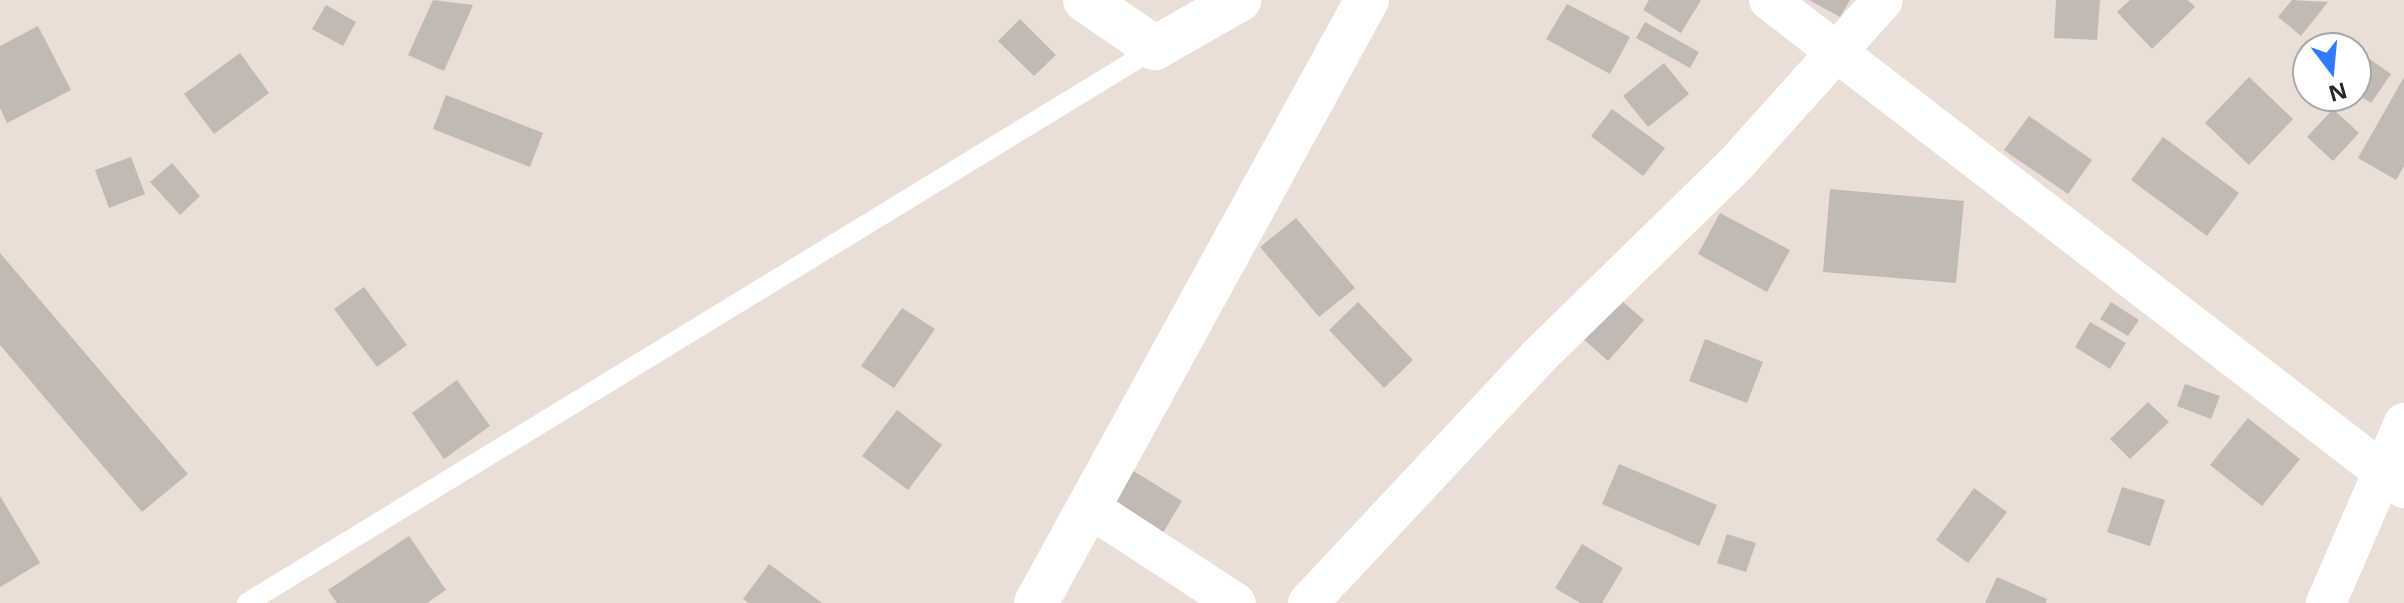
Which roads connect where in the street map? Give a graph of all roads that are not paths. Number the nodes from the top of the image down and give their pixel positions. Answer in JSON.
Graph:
{"nodes":[{"id":1,"x":1085,"y":0,"type":"edge"},
{"id":2,"x":1239,"y":0,"type":"edge"},
{"id":3,"x":1367,"y":0,"type":"edge"},
{"id":4,"x":1769,"y":0,"type":"edge"},
{"id":5,"x":1883,"y":0,"type":"edge"},
{"id":6,"x":1155,"y":48,"type":"junction"},
{"id":7,"x":1841,"y":53,"type":"junction"},
{"id":8,"x":2404,"y":423,"type":"edge"},
{"id":9,"x":2393,"y":479,"type":"edge"},
{"id":10,"x":1090,"y":508,"type":"junction"},
{"id":11,"x":247,"y":603,"type":"edge"},
{"id":12,"x":1036,"y":603,"type":"edge"},
{"id":13,"x":1236,"y":603,"type":"edge"},
{"id":14,"x":1308,"y":603,"type":"edge"},
{"id":15,"x":2326,"y":603,"type":"edge"}],
"edges":[{"from":1,"to":6,"type":"main road"},
{"from":2,"to":6,"type":"main road"},
{"from":3,"to":10,"type":"main road"},
{"from":4,"to":7,"type":"street"},
{"from":5,"to":7,"type":"street"},
{"from":6,"to":11,"type":"lane"},
{"from":7,"to":9,"type":"street"},
{"from":7,"to":14,"type":"street"},
{"from":8,"to":9,"type":"street"},
{"from":9,"to":15,"type":"street"},
{"from":10,"to":12,"type":"main road"},
{"from":10,"to":13,"type":"street"}]}
